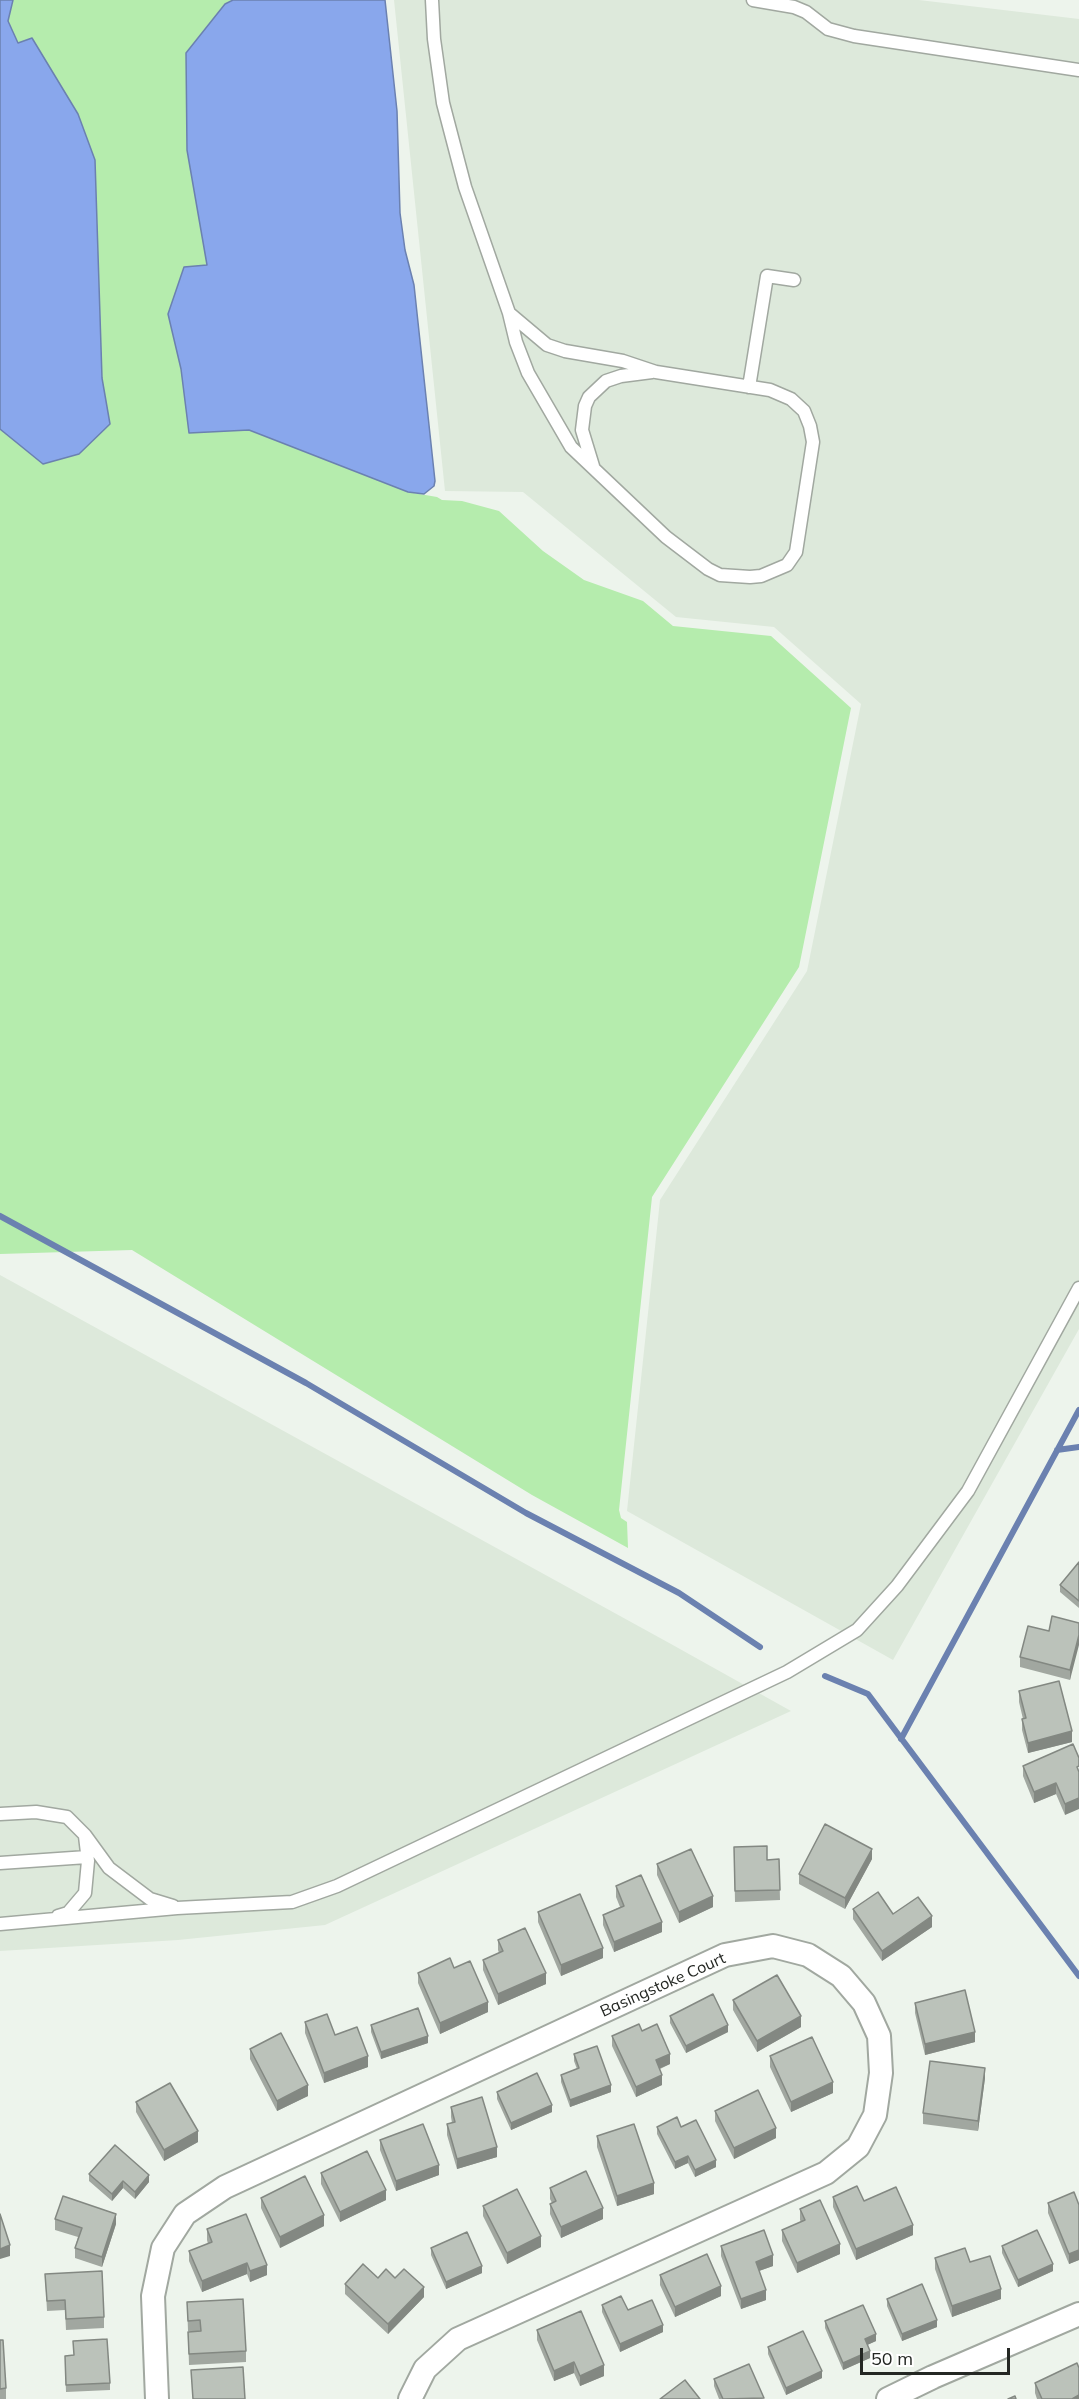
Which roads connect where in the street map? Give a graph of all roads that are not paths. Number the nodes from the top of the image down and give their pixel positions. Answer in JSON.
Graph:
{"nodes":[{"id":1,"x":432,"y":0,"type":"edge"},
{"id":2,"x":753,"y":0,"type":"edge"},
{"id":3,"x":1079,"y":70,"type":"edge"},
{"id":4,"x":794,"y":280,"type":"dead end"},
{"id":5,"x":509,"y":313,"type":"junction"},
{"id":6,"x":656,"y":372,"type":"junction"},
{"id":7,"x":749,"y":387,"type":"junction"},
{"id":8,"x":593,"y":467,"type":"junction"},
{"id":9,"x":1079,"y":1288,"type":"edge"},
{"id":10,"x":0,"y":1814,"type":"edge"},
{"id":11,"x":85,"y":1835,"type":"junction"},
{"id":12,"x":87,"y":1857,"type":"junction"},
{"id":13,"x":0,"y":1863,"type":"edge"},
{"id":14,"x":177,"y":1908,"type":"junction"},
{"id":15,"x":37,"y":1922,"type":"junction"},
{"id":16,"x":0,"y":1924,"type":"edge"},
{"id":17,"x":1079,"y":2314,"type":"edge"},
{"id":18,"x":157,"y":2399,"type":"edge"},
{"id":19,"x":410,"y":2399,"type":"edge"},
{"id":20,"x":888,"y":2399,"type":"edge"}],
"edges":[{"from":1,"to":5,"type":"lane"},
{"from":2,"to":3,"type":"lane"},
{"from":4,"to":7,"type":"lane"},
{"from":5,"to":6,"type":"lane"},
{"from":5,"to":8,"type":"lane"},
{"from":6,"to":7,"type":"lane"},
{"from":6,"to":8,"type":"lane"},
{"from":7,"to":8,"type":"lane"},
{"from":9,"to":14,"type":"lane"},
{"from":10,"to":11,"type":"lane"},
{"from":11,"to":12,"type":"lane"},
{"from":11,"to":14,"type":"lane"},
{"from":12,"to":13,"type":"lane"},
{"from":12,"to":15,"type":"lane"},
{"from":14,"to":15,"type":"lane"},
{"from":15,"to":16,"type":"lane"},
{"from":17,"to":20,"type":"street"},
{"from":18,"to":19,"type":"street","name":"Basingstoke Court"}]}
